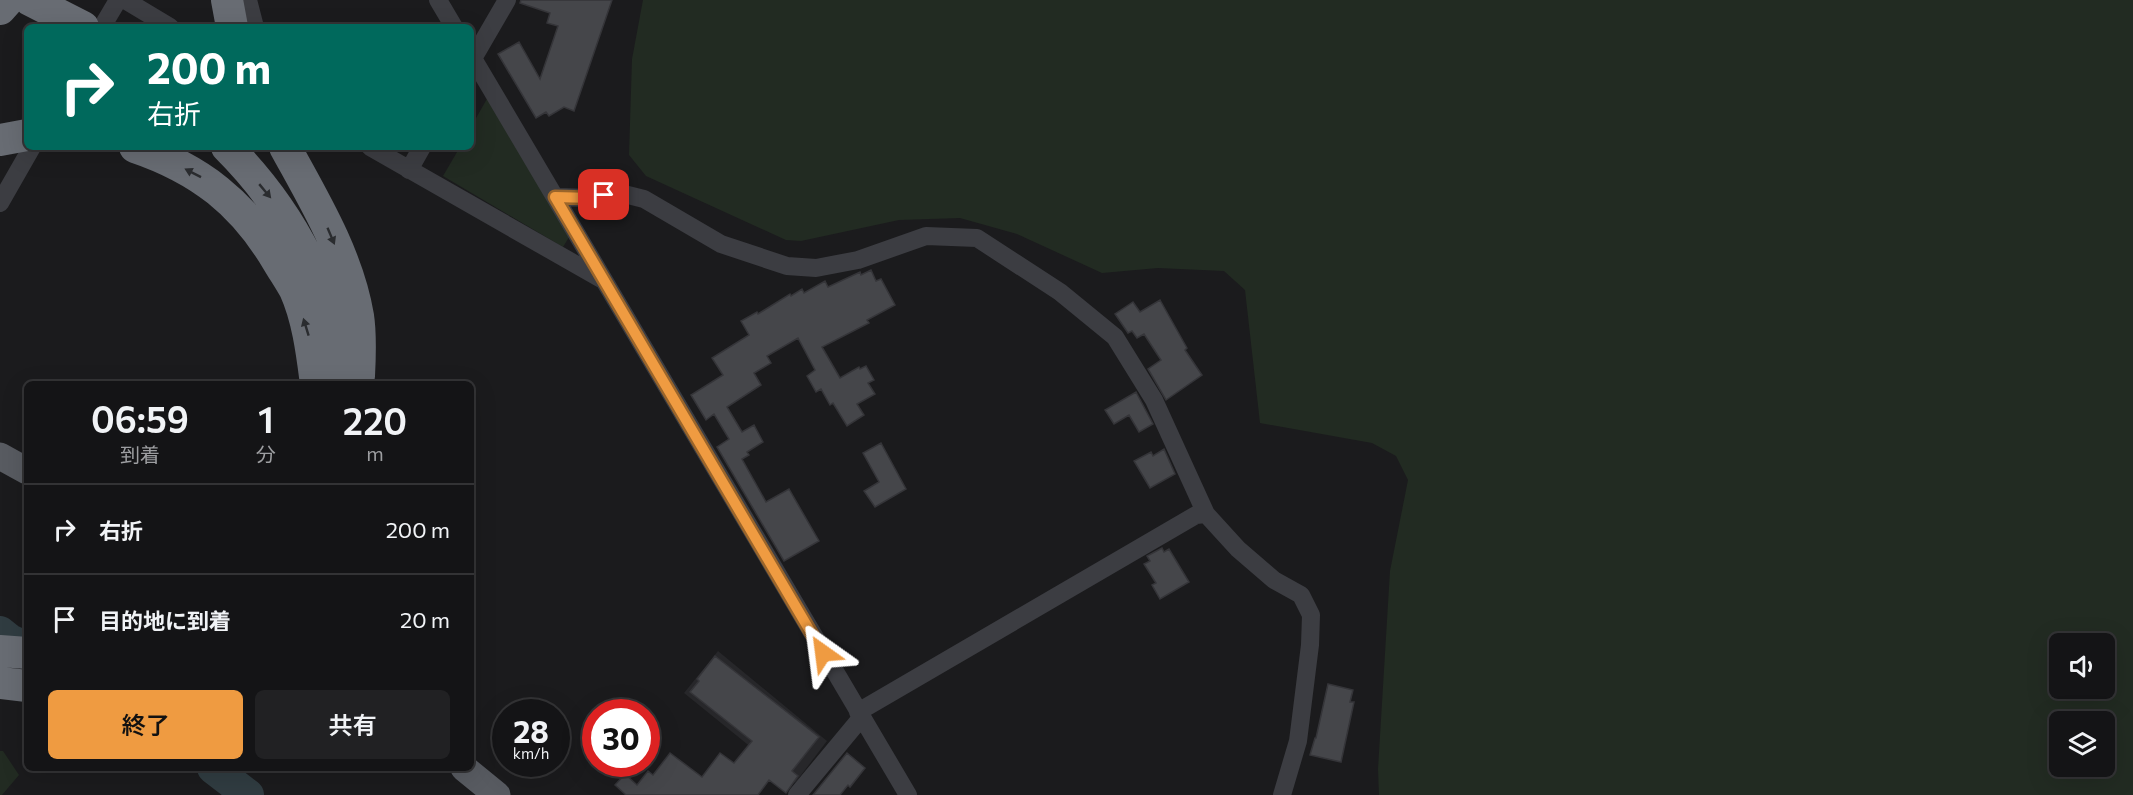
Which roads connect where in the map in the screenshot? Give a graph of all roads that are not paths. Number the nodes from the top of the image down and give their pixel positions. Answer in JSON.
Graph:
{"nodes":[{"id":1,"x":9,"y":0,"type":"edge"},
{"id":2,"x":30,"y":0,"type":"edge"},
{"id":3,"x":118,"y":0,"type":"edge"},
{"id":4,"x":125,"y":0,"type":"edge"},
{"id":5,"x":227,"y":0,"type":"edge"},
{"id":6,"x":248,"y":0,"type":"edge"},
{"id":7,"x":438,"y":0,"type":"edge"},
{"id":8,"x":507,"y":0,"type":"edge"},
{"id":9,"x":0,"y":9,"type":"edge"},
{"id":10,"x":77,"y":24,"type":"edge"},
{"id":11,"x":104,"y":24,"type":"edge"},
{"id":12,"x":165,"y":24,"type":"edge"},
{"id":13,"x":231,"y":24,"type":"edge"},
{"id":14,"x":254,"y":24,"type":"edge"},
{"id":15,"x":452,"y":24,"type":"edge"},
{"id":16,"x":474,"y":55,"type":"edge"},
{"id":17,"x":474,"y":61,"type":"edge"},
{"id":18,"x":24,"y":136,"type":"edge"},
{"id":19,"x":0,"y":140,"type":"edge"},
{"id":20,"x":30,"y":150,"type":"edge"},
{"id":21,"x":144,"y":150,"type":"edge"},
{"id":22,"x":230,"y":150,"type":"edge"},
{"id":23,"x":287,"y":150,"type":"edge"},
{"id":24,"x":375,"y":150,"type":"edge"},
{"id":25,"x":420,"y":150,"type":"edge"},
{"id":26,"x":409,"y":170,"type":"junction"},
{"id":27,"x":555,"y":197,"type":"junction"},
{"id":28,"x":0,"y":203,"type":"edge"},
{"id":29,"x":603,"y":280,"type":"junction"},
{"id":30,"x":316,"y":381,"type":"edge"},
{"id":31,"x":344,"y":381,"type":"edge"},
{"id":32,"x":359,"y":381,"type":"edge"},
{"id":33,"x":0,"y":456,"type":"edge"},
{"id":34,"x":24,"y":469,"type":"edge"},
{"id":35,"x":1206,"y":514,"type":"junction"},
{"id":36,"x":0,"y":651,"type":"edge"},
{"id":37,"x":24,"y":653,"type":"edge"},
{"id":38,"x":859,"y":715,"type":"junction"},
{"id":39,"x":468,"y":771,"type":"edge"},
{"id":40,"x":497,"y":795,"type":"edge"},
{"id":41,"x":797,"y":795,"type":"edge"},
{"id":42,"x":908,"y":795,"type":"edge"},
{"id":43,"x":1282,"y":795,"type":"edge"}],
"edges":[{"from":1,"to":9,"type":"highway"},
{"from":2,"to":10,"type":"highway"},
{"from":3,"to":11,"type":"street"},
{"from":4,"to":12,"type":"street"},
{"from":5,"to":13,"type":"highway"},
{"from":6,"to":14,"type":"street"},
{"from":7,"to":15,"type":"street"},
{"from":8,"to":16,"type":"street"},
{"from":17,"to":27,"type":"street"},
{"from":18,"to":19,"type":"highway"},
{"from":20,"to":28,"type":"street"},
{"from":30,"to":21,"type":"highway","one_way":true},
{"from":22,"to":31,"type":"highway","one_way":true},
{"from":23,"to":32,"type":"highway","one_way":true},
{"from":24,"to":26,"type":"street"},
{"from":25,"to":26,"type":"street"},
{"from":26,"to":29,"type":"street"},
{"from":27,"to":29,"type":"street"},
{"from":27,"to":35,"type":"street"},
{"from":29,"to":38,"type":"street"},
{"from":33,"to":34,"type":"main road"},
{"from":35,"to":38,"type":"street"},
{"from":35,"to":43,"type":"street"},
{"from":36,"to":37,"type":"highway"},
{"from":38,"to":41,"type":"street"},
{"from":38,"to":42,"type":"street"},
{"from":39,"to":40,"type":"main road"}]}
